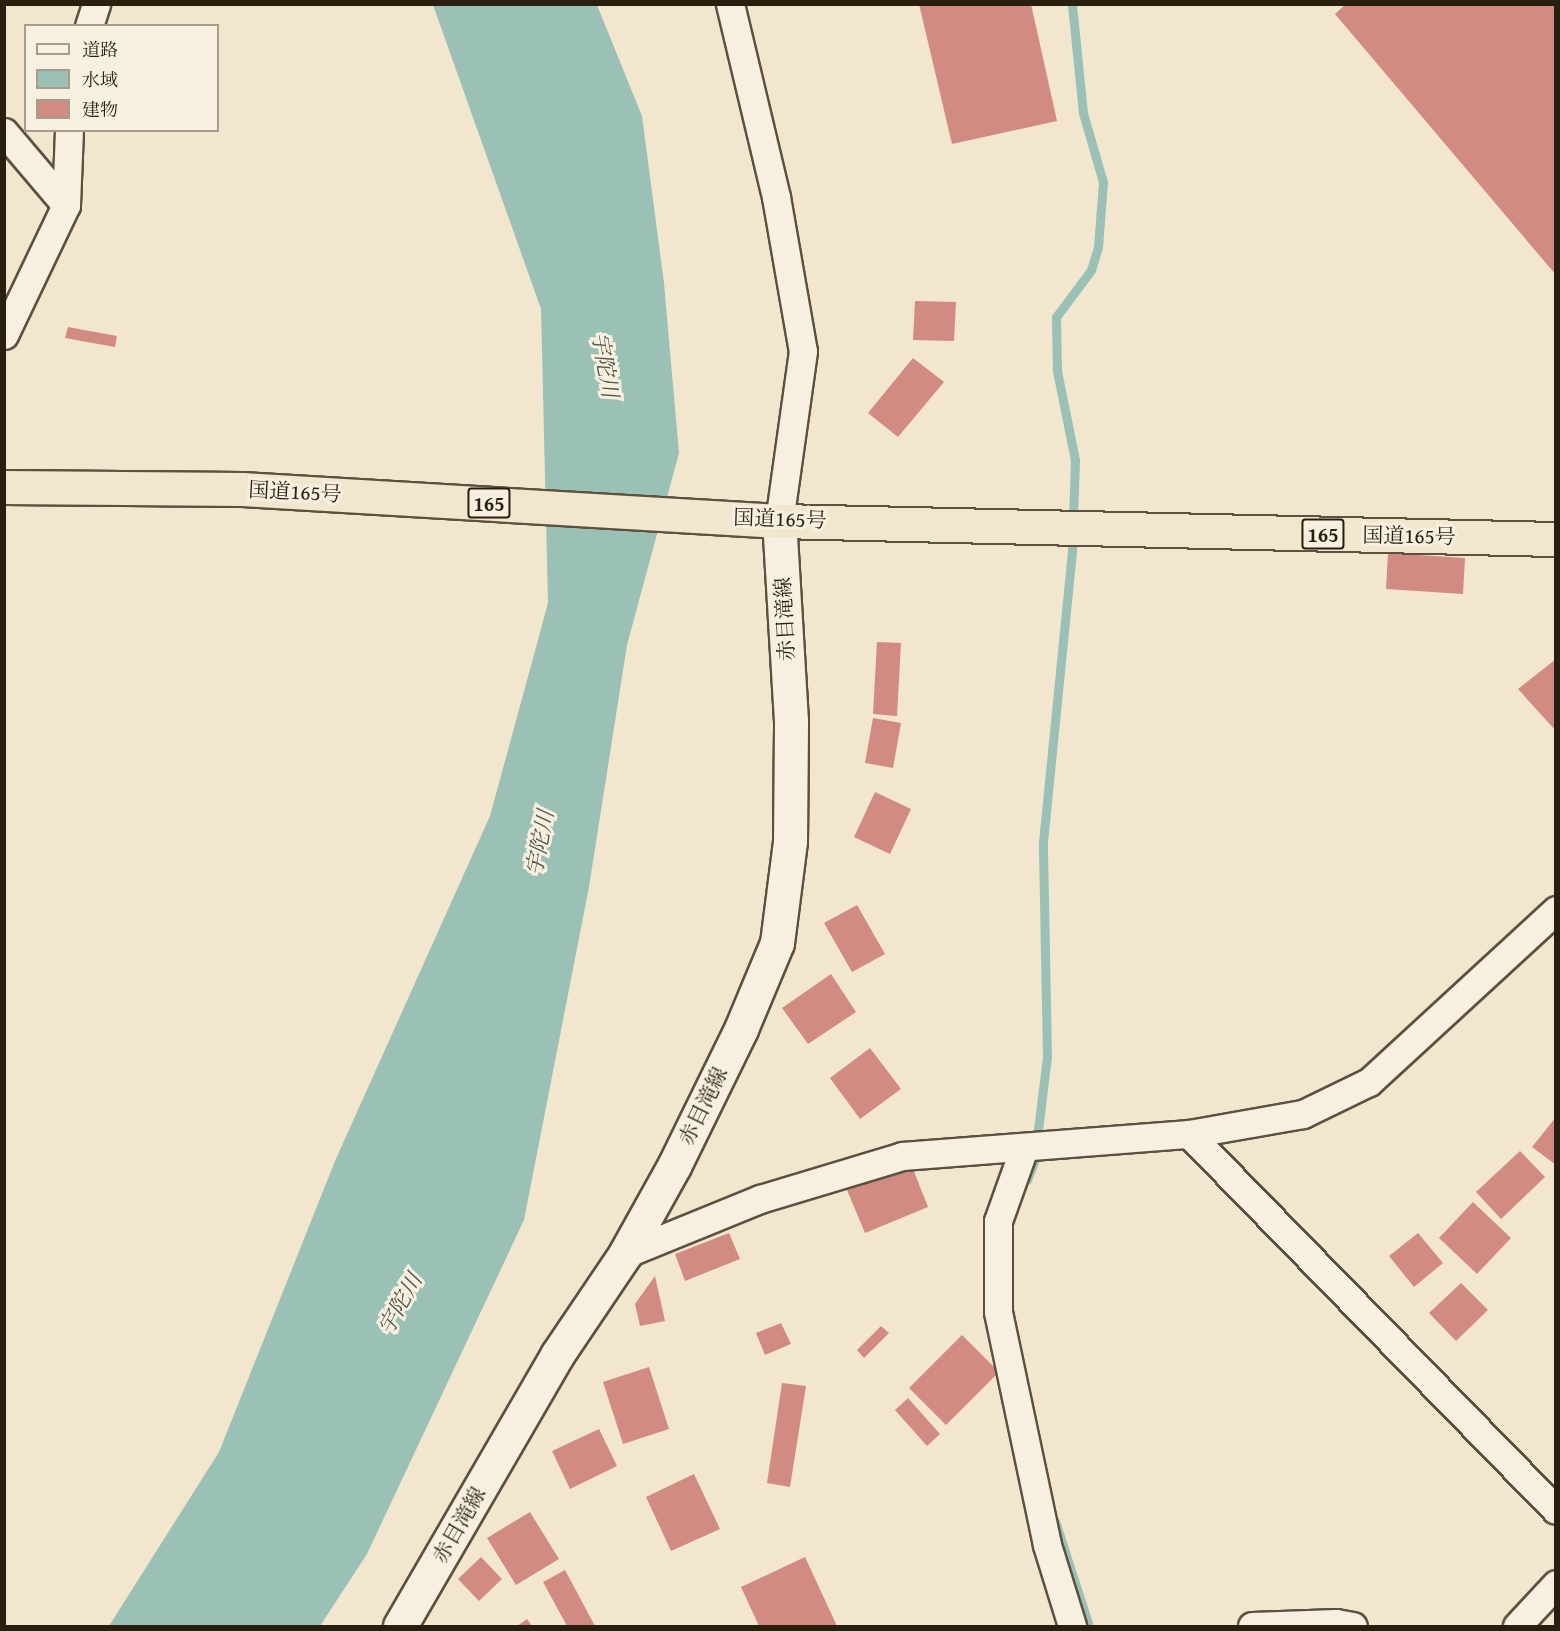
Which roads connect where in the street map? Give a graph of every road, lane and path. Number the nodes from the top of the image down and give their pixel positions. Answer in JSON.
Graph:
{"nodes":[{"id":1,"x":96,"y":4,"type":"edge"},
{"id":2,"x":730,"y":4,"type":"edge"},
{"id":3,"x":90,"y":24,"type":"edge"},
{"id":4,"x":4,"y":132,"type":"edge"},
{"id":5,"x":69,"y":132,"type":"edge"},
{"id":6,"x":66,"y":205,"type":"junction"},
{"id":7,"x":4,"y":335,"type":"edge"},
{"id":8,"x":4,"y":488,"type":"edge"},
{"id":9,"x":779,"y":521,"type":"junction"},
{"id":10,"x":1556,"y":539,"type":"edge"},
{"id":11,"x":1556,"y":910,"type":"edge"},
{"id":12,"x":1189,"y":1134,"type":"junction"},
{"id":13,"x":1024,"y":1148,"type":"junction"},
{"id":14,"x":625,"y":1254,"type":"junction"},
{"id":15,"x":1556,"y":1510,"type":"edge"},
{"id":16,"x":1556,"y":1584,"type":"edge"},
{"id":17,"x":400,"y":1626,"type":"edge"},
{"id":18,"x":1072,"y":1626,"type":"edge"},
{"id":19,"x":1252,"y":1626,"type":"edge"},
{"id":20,"x":1353,"y":1626,"type":"edge"},
{"id":21,"x":1517,"y":1626,"type":"edge"}],
"edges":[{"from":1,"to":3,"type":"street"},
{"from":2,"to":9,"type":"street"},
{"from":4,"to":6,"type":"street"},
{"from":5,"to":6,"type":"street"},
{"from":6,"to":7,"type":"street"},
{"from":8,"to":9,"type":"highway","name":"国道165号","number":"165"},
{"from":9,"to":10,"type":"highway","name":"国道165号","number":"165"},
{"from":9,"to":14,"type":"main road","name":"赤目滝線"},
{"from":11,"to":12,"type":"street"},
{"from":12,"to":13,"type":"street"},
{"from":12,"to":15,"type":"street"},
{"from":13,"to":14,"type":"street"},
{"from":13,"to":18,"type":"street"},
{"from":14,"to":17,"type":"main road","name":"赤目滝線"},
{"from":16,"to":21,"type":"street"},
{"from":19,"to":20,"type":"street"}]}
